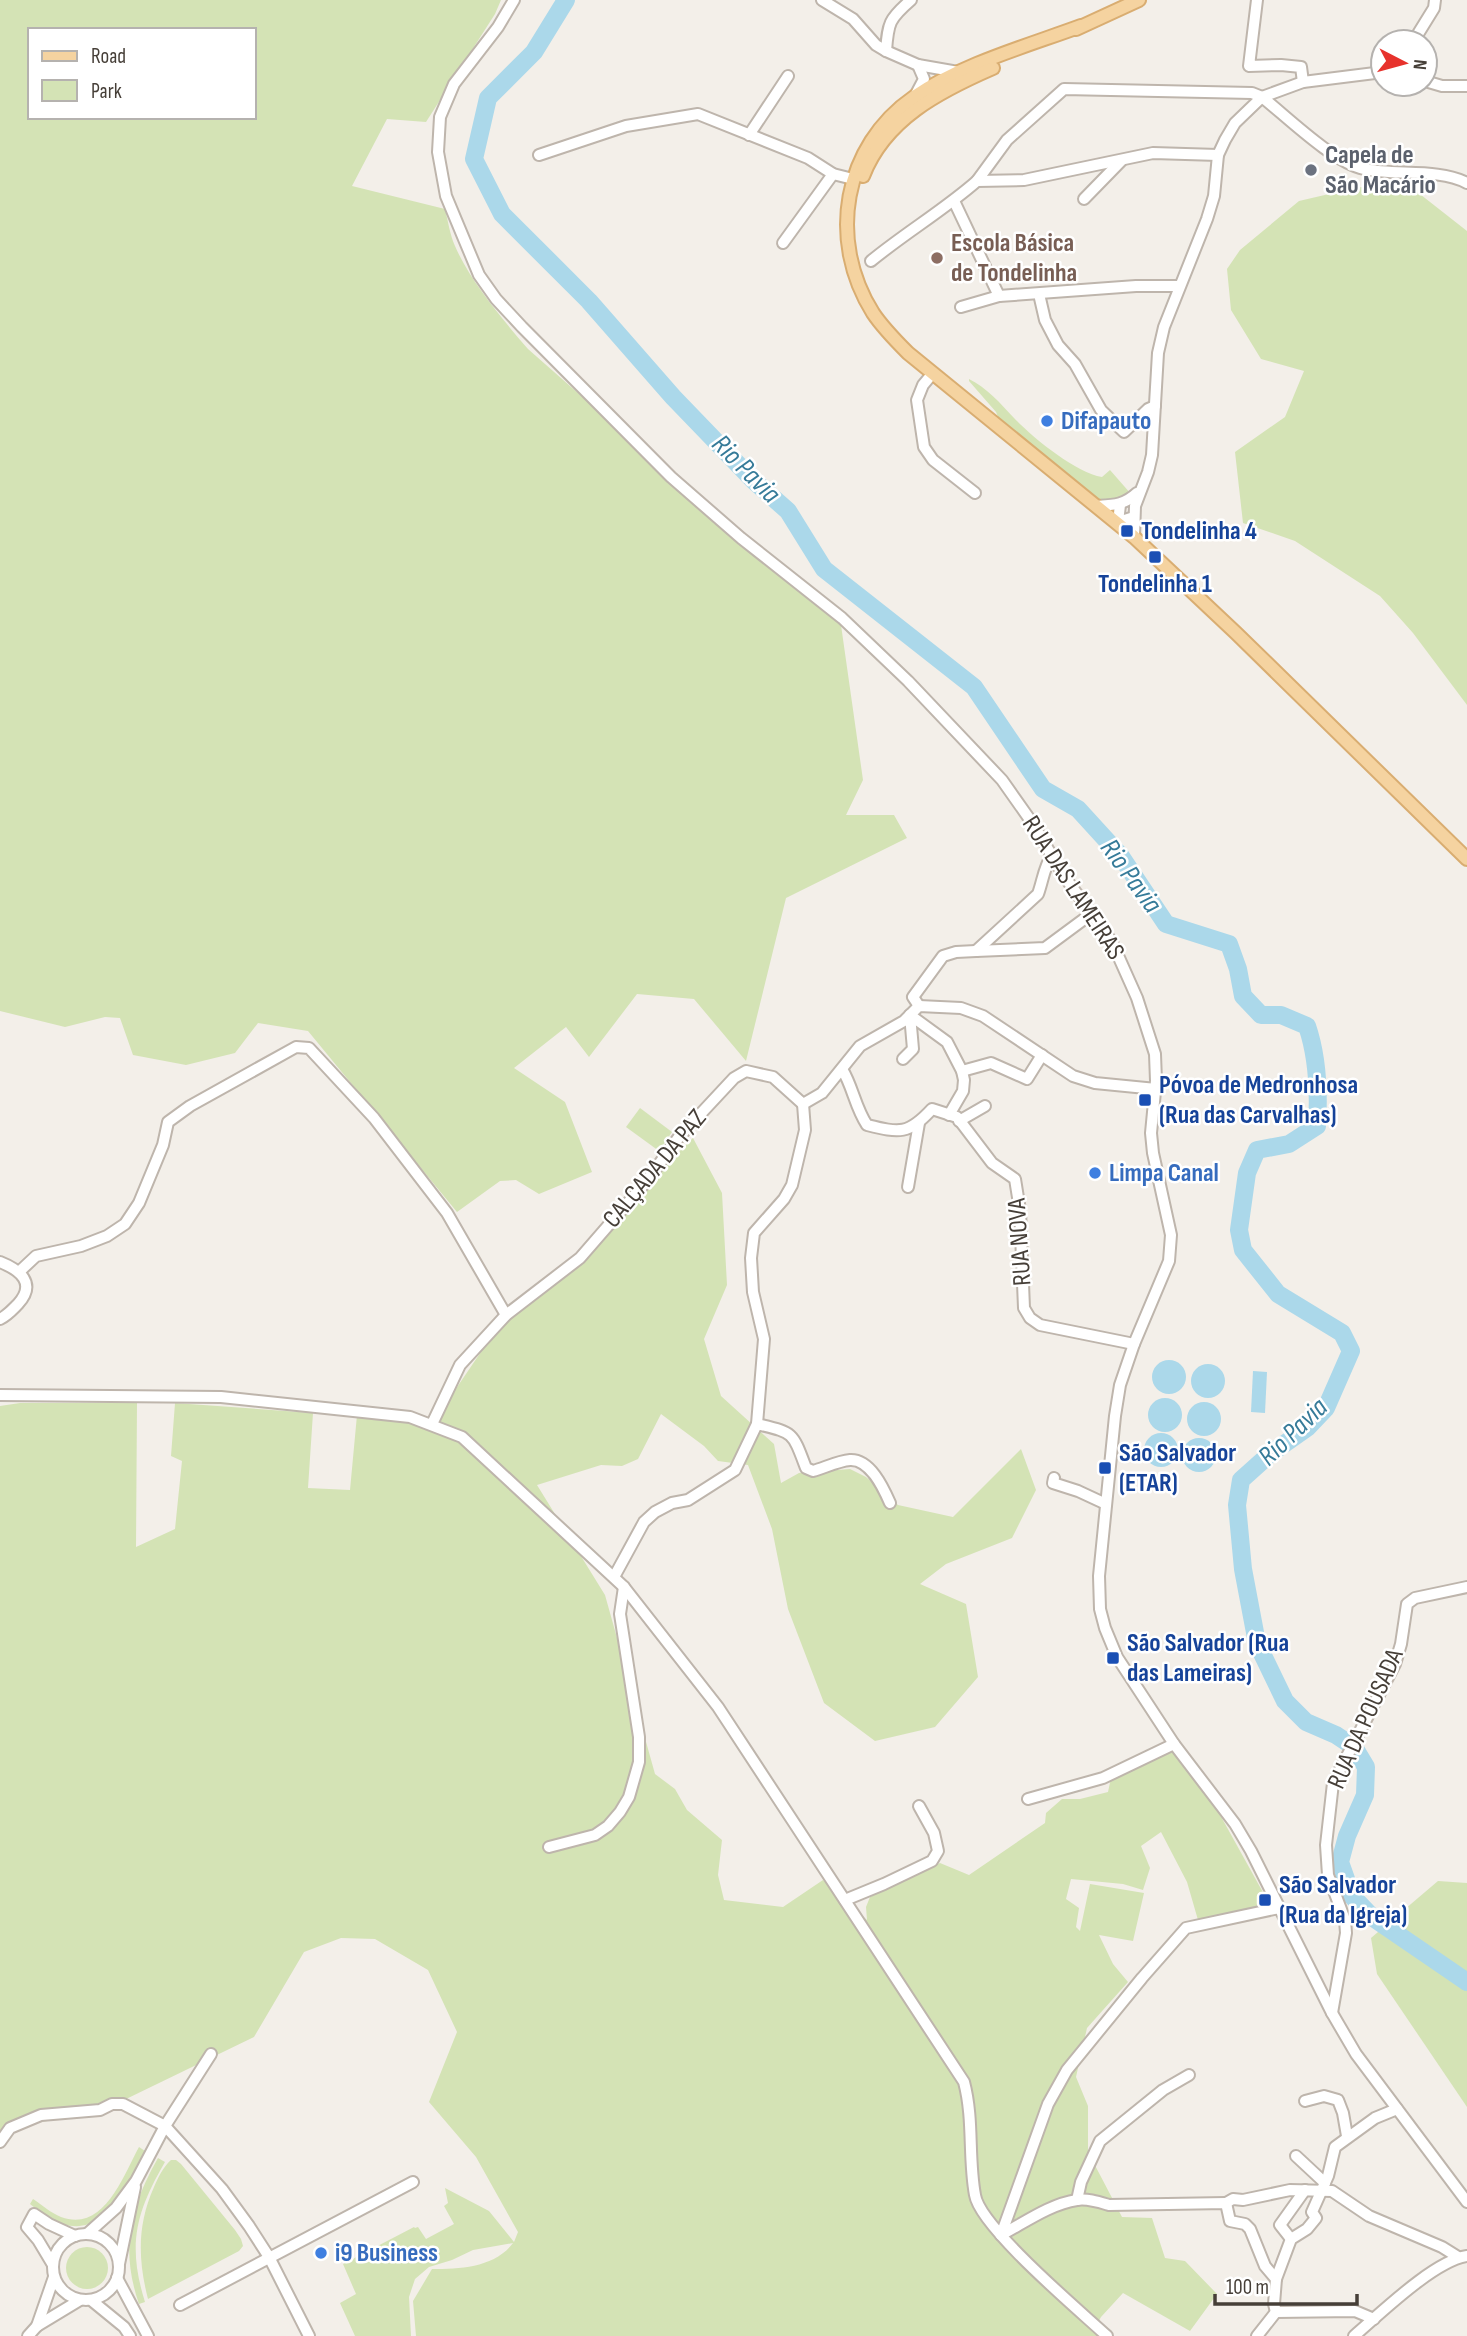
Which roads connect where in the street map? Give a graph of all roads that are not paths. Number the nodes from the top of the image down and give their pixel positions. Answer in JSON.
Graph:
{"nodes":[{"id":1,"x":514,"y":0,"type":"edge"},
{"id":2,"x":822,"y":0,"type":"edge"},
{"id":3,"x":911,"y":0,"type":"edge"},
{"id":4,"x":1139,"y":0,"type":"edge"},
{"id":5,"x":1257,"y":0,"type":"edge"},
{"id":6,"x":1435,"y":0,"type":"edge"},
{"id":7,"x":1081,"y":26,"type":"junction"},
{"id":8,"x":1422,"y":28,"type":"edge"},
{"id":9,"x":886,"y":51,"type":"junction"},
{"id":10,"x":918,"y":65,"type":"junction"},
{"id":11,"x":961,"y":72,"type":"junction"},
{"id":12,"x":983,"y":72,"type":"junction"},
{"id":13,"x":1369,"y":74,"type":"edge"},
{"id":14,"x":788,"y":76,"type":"dead end"},
{"id":15,"x":1303,"y":82,"type":"junction"},
{"id":16,"x":936,"y":83,"type":"junction"},
{"id":17,"x":1439,"y":85,"type":"edge"},
{"id":18,"x":1467,"y":86,"type":"edge"},
{"id":19,"x":915,"y":96,"type":"junction"},
{"id":20,"x":1262,"y":97,"type":"junction"},
{"id":21,"x":750,"y":135,"type":"junction"},
{"id":22,"x":874,"y":152,"type":"junction"},
{"id":23,"x":539,"y":155,"type":"dead end"},
{"id":24,"x":1218,"y":155,"type":"junction"},
{"id":25,"x":1121,"y":161,"type":"junction"},
{"id":26,"x":833,"y":174,"type":"junction"},
{"id":27,"x":853,"y":178,"type":"junction"},
{"id":28,"x":977,"y":181,"type":"junction"},
{"id":29,"x":1467,"y":183,"type":"edge"},
{"id":30,"x":1084,"y":199,"type":"dead end"},
{"id":31,"x":954,"y":201,"type":"junction"},
{"id":32,"x":783,"y":243,"type":"dead end"},
{"id":33,"x":871,"y":261,"type":"dead end"},
{"id":34,"x":857,"y":281,"type":"junction"},
{"id":35,"x":1178,"y":286,"type":"junction"},
{"id":36,"x":1039,"y":294,"type":"junction"},
{"id":37,"x":999,"y":296,"type":"junction"},
{"id":38,"x":961,"y":307,"type":"dead end"},
{"id":39,"x":933,"y":373,"type":"junction"},
{"id":40,"x":1155,"y":406,"type":"junction"},
{"id":41,"x":1139,"y":491,"type":"junction"},
{"id":42,"x":975,"y":493,"type":"dead end"},
{"id":43,"x":1120,"y":505,"type":"junction"},
{"id":44,"x":1097,"y":506,"type":"junction"},
{"id":45,"x":1134,"y":516,"type":"junction"},
{"id":46,"x":1118,"y":522,"type":"junction"},
{"id":47,"x":1134,"y":537,"type":"junction"},
{"id":48,"x":1052,"y":855,"type":"junction"},
{"id":49,"x":1467,"y":859,"type":"edge"},
{"id":50,"x":1091,"y":914,"type":"junction"},
{"id":51,"x":976,"y":951,"type":"junction"},
{"id":52,"x":919,"y":1006,"type":"junction"},
{"id":53,"x":910,"y":1015,"type":"junction"},
{"id":54,"x":1042,"y":1055,"type":"junction"},
{"id":55,"x":903,"y":1059,"type":"dead end"},
{"id":56,"x":842,"y":1069,"type":"junction"},
{"id":57,"x":962,"y":1070,"type":"junction"},
{"id":58,"x":1156,"y":1089,"type":"junction"},
{"id":59,"x":803,"y":1104,"type":"junction"},
{"id":60,"x":985,"y":1106,"type":"dead end"},
{"id":61,"x":954,"y":1118,"type":"junction"},
{"id":62,"x":919,"y":1123,"type":"junction"},
{"id":63,"x":908,"y":1187,"type":"dead end"},
{"id":64,"x":0,"y":1262,"type":"edge"},
{"id":65,"x":20,"y":1271,"type":"junction"},
{"id":66,"x":506,"y":1315,"type":"junction"},
{"id":67,"x":0,"y":1318,"type":"edge"},
{"id":68,"x":1134,"y":1344,"type":"junction"},
{"id":69,"x":0,"y":1395,"type":"edge"},
{"id":70,"x":432,"y":1424,"type":"junction"},
{"id":71,"x":757,"y":1424,"type":"junction"},
{"id":72,"x":1054,"y":1478,"type":"dead end"},
{"id":73,"x":890,"y":1503,"type":"dead end"},
{"id":74,"x":1106,"y":1504,"type":"junction"},
{"id":75,"x":614,"y":1577,"type":"junction"},
{"id":76,"x":624,"y":1587,"type":"junction"},
{"id":77,"x":1467,"y":1587,"type":"edge"},
{"id":78,"x":1174,"y":1744,"type":"junction"},
{"id":79,"x":1028,"y":1799,"type":"dead end"},
{"id":80,"x":919,"y":1806,"type":"dead end"},
{"id":81,"x":549,"y":1847,"type":"dead end"},
{"id":82,"x":845,"y":1900,"type":"junction"},
{"id":83,"x":1279,"y":1908,"type":"junction"},
{"id":84,"x":1339,"y":1977,"type":"junction"},
{"id":85,"x":1321,"y":1990,"type":"junction"},
{"id":86,"x":1332,"y":2013,"type":"junction"},
{"id":87,"x":211,"y":2054,"type":"dead end"},
{"id":88,"x":1189,"y":2075,"type":"dead end"},
{"id":89,"x":1305,"y":2101,"type":"dead end"},
{"id":90,"x":1397,"y":2109,"type":"junction"},
{"id":91,"x":165,"y":2126,"type":"junction"},
{"id":92,"x":1347,"y":2136,"type":"junction"},
{"id":93,"x":0,"y":2142,"type":"edge"},
{"id":94,"x":1296,"y":2157,"type":"dead end"},
{"id":95,"x":136,"y":2181,"type":"junction"},
{"id":96,"x":413,"y":2182,"type":"dead end"},
{"id":97,"x":1324,"y":2187,"type":"junction"},
{"id":98,"x":1305,"y":2190,"type":"junction"},
{"id":99,"x":1077,"y":2200,"type":"junction"},
{"id":100,"x":1467,"y":2202,"type":"edge"},
{"id":101,"x":1226,"y":2203,"type":"junction"},
{"id":102,"x":81,"y":2235,"type":"junction"},
{"id":103,"x":1001,"y":2235,"type":"junction"},
{"id":104,"x":1291,"y":2239,"type":"junction"},
{"id":105,"x":1462,"y":2256,"type":"edge"},
{"id":106,"x":269,"y":2257,"type":"junction"},
{"id":107,"x":119,"y":2266,"type":"junction"},
{"id":108,"x":54,"y":2271,"type":"junction"},
{"id":109,"x":117,"y":2278,"type":"junction"},
{"id":110,"x":1276,"y":2278,"type":"junction"},
{"id":111,"x":86,"y":2300,"type":"junction"},
{"id":112,"x":180,"y":2305,"type":"dead end"},
{"id":113,"x":1276,"y":2312,"type":"junction"},
{"id":114,"x":1374,"y":2319,"type":"junction"},
{"id":115,"x":37,"y":2326,"type":"junction"},
{"id":116,"x":29,"y":2336,"type":"edge"},
{"id":117,"x":130,"y":2336,"type":"edge"},
{"id":118,"x":148,"y":2336,"type":"edge"},
{"id":119,"x":309,"y":2336,"type":"edge"},
{"id":120,"x":1107,"y":2336,"type":"edge"},
{"id":121,"x":1257,"y":2336,"type":"edge"},
{"id":122,"x":1353,"y":2336,"type":"edge"}],
"edges":[{"from":1,"to":48,"type":"street","name":"RUA DAS LAMEIRAS"},
{"from":2,"to":9,"type":"street"},
{"from":3,"to":9,"type":"street"},
{"from":4,"to":7,"type":"main road"},
{"from":5,"to":15,"type":"street"},
{"from":6,"to":8,"type":"street"},
{"from":7,"to":11,"type":"main road"},
{"from":7,"to":12,"type":"main road"},
{"from":9,"to":10,"type":"street"},
{"from":10,"to":11,"type":"street"},
{"from":10,"to":16,"type":"street"},
{"from":10,"to":19,"type":"street"},
{"from":11,"to":16,"type":"main road"},
{"from":12,"to":16,"type":"main road"},
{"from":12,"to":22,"type":"main road"},
{"from":13,"to":15,"type":"street"},
{"from":14,"to":21,"type":"street"},
{"from":15,"to":20,"type":"street"},
{"from":16,"to":19,"type":"main road"},
{"from":16,"to":22,"type":"main road"},
{"from":17,"to":18,"type":"street"},
{"from":19,"to":27,"type":"main road"},
{"from":20,"to":24,"type":"street"},
{"from":20,"to":28,"type":"street"},
{"from":20,"to":29,"type":"street"},
{"from":21,"to":23,"type":"street"},
{"from":21,"to":26,"type":"street"},
{"from":22,"to":34,"type":"main road"},
{"from":24,"to":25,"type":"street"},
{"from":24,"to":35,"type":"street"},
{"from":25,"to":28,"type":"street"},
{"from":25,"to":30,"type":"street"},
{"from":26,"to":27,"type":"street"},
{"from":26,"to":32,"type":"street"},
{"from":27,"to":34,"type":"main road"},
{"from":28,"to":31,"type":"street"},
{"from":31,"to":33,"type":"street"},
{"from":31,"to":37,"type":"street"},
{"from":34,"to":39,"type":"main road"},
{"from":35,"to":36,"type":"street"},
{"from":35,"to":40,"type":"street"},
{"from":36,"to":37,"type":"street"},
{"from":36,"to":40,"type":"street"},
{"from":37,"to":38,"type":"street"},
{"from":39,"to":42,"type":"street"},
{"from":39,"to":44,"type":"main road"},
{"from":40,"to":41,"type":"street"},
{"from":41,"to":43,"type":"street"},
{"from":41,"to":45,"type":"street"},
{"from":43,"to":44,"type":"street"},
{"from":43,"to":46,"type":"street"},
{"from":44,"to":46,"type":"main road"},
{"from":45,"to":46,"type":"street"},
{"from":45,"to":47,"type":"street"},
{"from":46,"to":47,"type":"main road"},
{"from":47,"to":49,"type":"main road"},
{"from":48,"to":50,"type":"street","name":"RUA DAS LAMEIRAS"},
{"from":48,"to":51,"type":"street"},
{"from":50,"to":51,"type":"street"},
{"from":50,"to":58,"type":"street","name":"RUA DAS LAMEIRAS"},
{"from":51,"to":52,"type":"street"},
{"from":52,"to":53,"type":"street"},
{"from":52,"to":54,"type":"street"},
{"from":53,"to":55,"type":"street"},
{"from":53,"to":56,"type":"street"},
{"from":53,"to":57,"type":"street"},
{"from":54,"to":57,"type":"street"},
{"from":54,"to":58,"type":"street"},
{"from":56,"to":59,"type":"street"},
{"from":56,"to":62,"type":"street"},
{"from":57,"to":61,"type":"street"},
{"from":58,"to":68,"type":"street","name":"RUA DAS LAMEIRAS"},
{"from":59,"to":66,"type":"street","name":"CALÇADA DA PAZ"},
{"from":59,"to":71,"type":"street"},
{"from":60,"to":61,"type":"street"},
{"from":61,"to":62,"type":"street"},
{"from":61,"to":68,"type":"street","name":"RUA NOVA"},
{"from":62,"to":63,"type":"street"},
{"from":64,"to":65,"type":"street"},
{"from":65,"to":66,"type":"street"},
{"from":65,"to":67,"type":"street"},
{"from":66,"to":70,"type":"street","name":"CALÇADA DA PAZ"},
{"from":68,"to":74,"type":"street","name":"RUA DAS LAMEIRAS"},
{"from":69,"to":70,"type":"street"},
{"from":70,"to":75,"type":"street"},
{"from":71,"to":73,"type":"street"},
{"from":71,"to":75,"type":"street"},
{"from":72,"to":74,"type":"street"},
{"from":74,"to":78,"type":"street","name":"RUA DAS LAMEIRAS"},
{"from":75,"to":76,"type":"street"},
{"from":76,"to":81,"type":"street"},
{"from":76,"to":82,"type":"street"},
{"from":77,"to":84,"type":"street","name":"RUA DA POUSADA"},
{"from":78,"to":79,"type":"street"},
{"from":78,"to":83,"type":"street","name":"RUA DAS LAMEIRAS"},
{"from":80,"to":82,"type":"street"},
{"from":82,"to":103,"type":"street"},
{"from":83,"to":85,"type":"street","name":"RUA DAS LAMEIRAS"},
{"from":83,"to":103,"type":"street"},
{"from":84,"to":85,"type":"street"},
{"from":84,"to":86,"type":"street","name":"RUA DA POUSADA"},
{"from":85,"to":86,"type":"street","name":"RUA DAS LAMEIRAS"},
{"from":86,"to":90,"type":"street","name":"RUA DAS LAMEIRAS"},
{"from":87,"to":91,"type":"street"},
{"from":88,"to":99,"type":"street"},
{"from":89,"to":92,"type":"street"},
{"from":90,"to":92,"type":"street"},
{"from":90,"to":100,"type":"street","name":"RUA DAS LAMEIRAS"},
{"from":91,"to":93,"type":"street"},
{"from":91,"to":95,"type":"street"},
{"from":91,"to":106,"type":"street"},
{"from":92,"to":97,"type":"street"},
{"from":94,"to":97,"type":"street"},
{"from":95,"to":102,"type":"street"},
{"from":95,"to":107,"type":"street"},
{"from":96,"to":106,"type":"street"},
{"from":97,"to":98,"type":"street"},
{"from":97,"to":104,"type":"street"},
{"from":97,"to":105,"type":"street"},
{"from":98,"to":101,"type":"street"},
{"from":98,"to":104,"type":"street"},
{"from":99,"to":101,"type":"street"},
{"from":99,"to":103,"type":"street"},
{"from":101,"to":110,"type":"street"},
{"from":102,"to":107,"type":"street"},
{"from":102,"to":108,"type":"street"},
{"from":102,"to":108,"type":"street"},
{"from":103,"to":120,"type":"street"},
{"from":104,"to":110,"type":"street"},
{"from":105,"to":114,"type":"street"},
{"from":106,"to":112,"type":"street"},
{"from":106,"to":119,"type":"street"},
{"from":107,"to":109,"type":"street"},
{"from":108,"to":111,"type":"street"},
{"from":108,"to":115,"type":"street"},
{"from":109,"to":111,"type":"street"},
{"from":109,"to":118,"type":"street"},
{"from":110,"to":113,"type":"street"},
{"from":111,"to":115,"type":"street"},
{"from":111,"to":117,"type":"street"},
{"from":113,"to":114,"type":"street"},
{"from":113,"to":121,"type":"street"},
{"from":114,"to":122,"type":"street"},
{"from":115,"to":116,"type":"street"}]}
